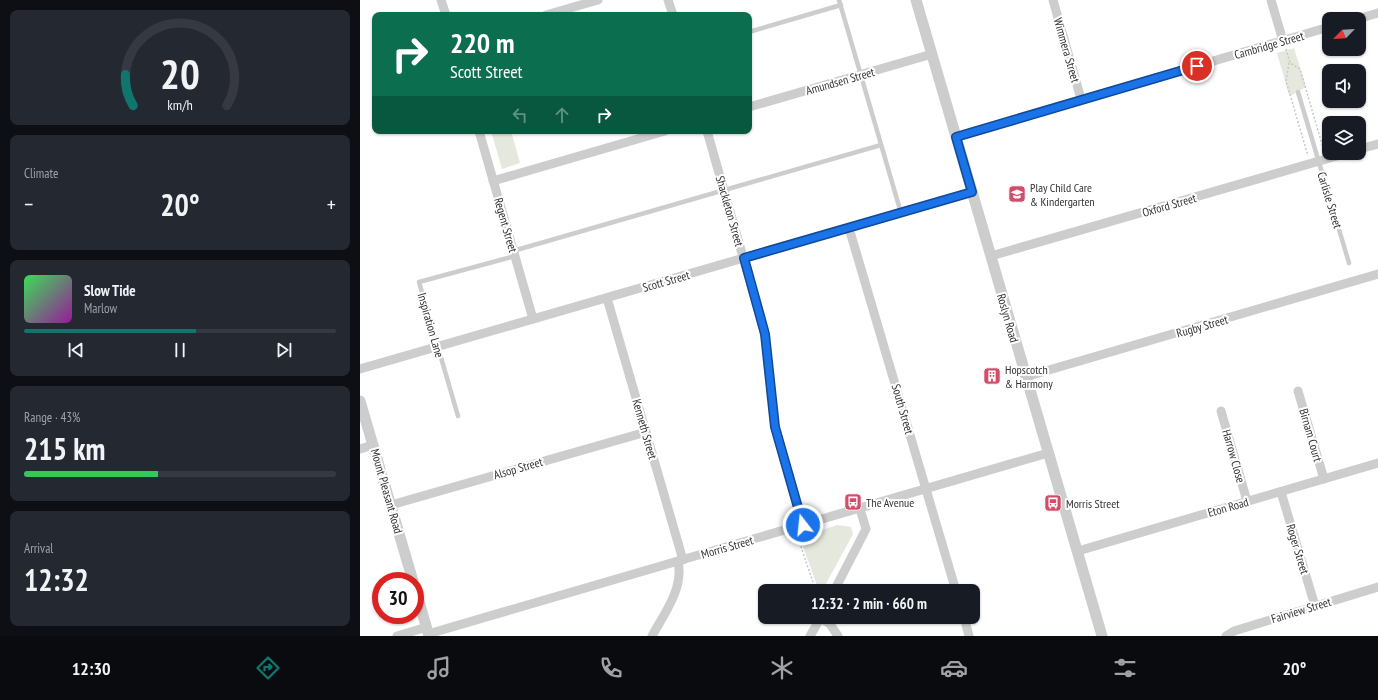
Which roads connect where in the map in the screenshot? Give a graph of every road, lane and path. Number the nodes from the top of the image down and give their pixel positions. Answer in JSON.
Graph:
{"nodes":[{"id":1,"x":441,"y":0,"type":"edge"},
{"id":2,"x":598,"y":0,"type":"edge"},
{"id":3,"x":668,"y":0,"type":"edge"},
{"id":4,"x":916,"y":0,"type":"edge"},
{"id":5,"x":1053,"y":0,"type":"edge"},
{"id":6,"x":1271,"y":0,"type":"edge"},
{"id":7,"x":840,"y":3,"type":"edge"},
{"id":8,"x":445,"y":12,"type":"edge"},
{"id":9,"x":556,"y":12,"type":"edge"},
{"id":10,"x":672,"y":12,"type":"edge"},
{"id":11,"x":1378,"y":13,"type":"edge"},
{"id":12,"x":1366,"y":17,"type":"edge"},
{"id":13,"x":1322,"y":30,"type":"edge"},
{"id":14,"x":752,"y":31,"type":"edge"},
{"id":15,"x":1284,"y":45,"type":"junction"},
{"id":16,"x":932,"y":54,"type":"junction"},
{"id":17,"x":1290,"y":62,"type":"junction"},
{"id":18,"x":861,"y":75,"type":"junction"},
{"id":19,"x":1298,"y":92,"type":"dead end"},
{"id":20,"x":1081,"y":99,"type":"junction"},
{"id":21,"x":752,"y":106,"type":"edge"},
{"id":22,"x":480,"y":134,"type":"edge"},
{"id":23,"x":654,"y":134,"type":"edge"},
{"id":24,"x":708,"y":134,"type":"edge"},
{"id":25,"x":956,"y":137,"type":"junction"},
{"id":26,"x":881,"y":144,"type":"junction"},
{"id":27,"x":1322,"y":144,"type":"edge"},
{"id":28,"x":1378,"y":144,"type":"edge"},
{"id":29,"x":1366,"y":147,"type":"edge"},
{"id":30,"x":1308,"y":156,"type":"dead end"},
{"id":31,"x":1322,"y":160,"type":"edge"},
{"id":32,"x":1318,"y":161,"type":"junction"},
{"id":33,"x":493,"y":180,"type":"junction"},
{"id":34,"x":724,"y":190,"type":"junction"},
{"id":35,"x":972,"y":192,"type":"junction"},
{"id":36,"x":901,"y":213,"type":"junction"},
{"id":37,"x":849,"y":228,"type":"junction"},
{"id":38,"x":514,"y":253,"type":"junction"},
{"id":39,"x":991,"y":256,"type":"junction"},
{"id":40,"x":744,"y":258,"type":"junction"},
{"id":41,"x":1349,"y":263,"type":"dead end"},
{"id":42,"x":1378,"y":274,"type":"edge"},
{"id":43,"x":607,"y":298,"type":"junction"},
{"id":44,"x":533,"y":319,"type":"junction"},
{"id":45,"x":438,"y":347,"type":"junction"},
{"id":46,"x":360,"y":369,"type":"edge"},
{"id":47,"x":1025,"y":377,"type":"junction"},
{"id":48,"x":1298,"y":391,"type":"dead end"},
{"id":49,"x":360,"y":401,"type":"edge"},
{"id":50,"x":1222,"y":411,"type":"dead end"},
{"id":51,"x":458,"y":416,"type":"dead end"},
{"id":52,"x":646,"y":432,"type":"junction"},
{"id":53,"x":373,"y":445,"type":"junction"},
{"id":54,"x":360,"y":449,"type":"edge"},
{"id":55,"x":1048,"y":453,"type":"junction"},
{"id":56,"x":1378,"y":463,"type":"edge"},
{"id":57,"x":1324,"y":479,"type":"junction"},
{"id":58,"x":926,"y":489,"type":"junction"},
{"id":59,"x":1281,"y":492,"type":"junction"},
{"id":60,"x":1247,"y":502,"type":"junction"},
{"id":61,"x":391,"y":504,"type":"junction"},
{"id":62,"x":860,"y":509,"type":"junction"},
{"id":63,"x":803,"y":525,"type":"junction"},
{"id":64,"x":797,"y":535,"type":"dead end"},
{"id":65,"x":1078,"y":551,"type":"junction"},
{"id":66,"x":681,"y":561,"type":"junction"},
{"id":67,"x":410,"y":572,"type":"edge"},
{"id":68,"x":814,"y":584,"type":"edge"},
{"id":69,"x":838,"y":584,"type":"edge"},
{"id":70,"x":954,"y":584,"type":"edge"},
{"id":71,"x":1378,"y":587,"type":"edge"},
{"id":72,"x":1315,"y":606,"type":"junction"},
{"id":73,"x":424,"y":619,"type":"edge"},
{"id":74,"x":817,"y":624,"type":"edge"},
{"id":75,"x":830,"y":624,"type":"edge"},
{"id":76,"x":966,"y":624,"type":"edge"},
{"id":77,"x":428,"y":633,"type":"edge"},
{"id":78,"x":397,"y":636,"type":"edge"},
{"id":79,"x":652,"y":636,"type":"edge"},
{"id":80,"x":810,"y":636,"type":"edge"},
{"id":81,"x":838,"y":636,"type":"edge"},
{"id":82,"x":969,"y":636,"type":"edge"},
{"id":83,"x":1102,"y":636,"type":"edge"},
{"id":84,"x":1226,"y":636,"type":"edge"}],
"edges":[{"from":1,"to":8,"type":"street"},
{"from":2,"to":9,"type":"street"},
{"from":3,"to":10,"type":"street"},
{"from":4,"to":16,"type":"street","name":"Roslyn Road"},
{"from":5,"to":20,"type":"street","name":"Wimmera Street"},
{"from":6,"to":15,"type":"street"},
{"from":7,"to":14,"type":"lane"},
{"from":7,"to":18,"type":"lane"},
{"from":11,"to":12,"type":"street"},
{"from":13,"to":15,"type":"street","name":"Cambridge Street"},
{"from":15,"to":17,"type":"path"},
{"from":15,"to":20,"type":"street","name":"Cambridge Street"},
{"from":16,"to":18,"type":"street","name":"Amundsen Street"},
{"from":16,"to":25,"type":"street","name":"Roslyn Road"},
{"from":17,"to":27,"type":"path"},
{"from":17,"to":30,"type":"path"},
{"from":18,"to":21,"type":"street","name":"Amundsen Street"},
{"from":18,"to":26,"type":"lane"},
{"from":19,"to":32,"type":"lane","name":"Carlisle Street"},
{"from":20,"to":25,"type":"street","name":"Cambridge Street"},
{"from":22,"to":33,"type":"street","name":"Regent Street"},
{"from":23,"to":33,"type":"street"},
{"from":24,"to":34,"type":"street","name":"Shackleton Street"},
{"from":25,"to":35,"type":"street","name":"Roslyn Road"},
{"from":26,"to":34,"type":"lane"},
{"from":26,"to":36,"type":"lane"},
{"from":28,"to":29,"type":"street"},
{"from":31,"to":32,"type":"street","name":"Oxford Street"},
{"from":32,"to":39,"type":"street","name":"Oxford Street"},
{"from":32,"to":41,"type":"lane","name":"Carlisle Street"},
{"from":33,"to":38,"type":"street","name":"Regent Street"},
{"from":34,"to":38,"type":"lane"},
{"from":34,"to":40,"type":"street","name":"Shackleton Street"},
{"from":35,"to":36,"type":"street","name":"Scott Street"},
{"from":35,"to":39,"type":"street","name":"Roslyn Road"},
{"from":36,"to":37,"type":"street","name":"Scott Street"},
{"from":37,"to":40,"type":"street","name":"Scott Street"},
{"from":37,"to":58,"type":"street","name":"South Street"},
{"from":38,"to":44,"type":"street","name":"Regent Street"},
{"from":38,"to":45,"type":"lane","name":"Inspiration Lane"},
{"from":39,"to":47,"type":"street","name":"Roslyn Road"},
{"from":40,"to":43,"type":"street","name":"Scott Street"},
{"from":40,"to":63,"type":"street","name":"Shackleton Street"},
{"from":42,"to":47,"type":"street","name":"Rugby Street"},
{"from":43,"to":44,"type":"street","name":"Scott Street"},
{"from":43,"to":52,"type":"street","name":"Kenneth Street"},
{"from":44,"to":45,"type":"street","name":"Scott Street"},
{"from":45,"to":46,"type":"street","name":"Scott Street"},
{"from":45,"to":51,"type":"lane","name":"Inspiration Lane"},
{"from":47,"to":55,"type":"street","name":"Roslyn Road"},
{"from":48,"to":57,"type":"street","name":"Birnam Court"},
{"from":49,"to":53,"type":"street","name":"Mount Pleasant Road"},
{"from":50,"to":60,"type":"street","name":"Harrow Close"},
{"from":52,"to":61,"type":"street","name":"Alsop Street"},
{"from":52,"to":66,"type":"street","name":"Kenneth Street"},
{"from":53,"to":54,"type":"street"},
{"from":53,"to":61,"type":"street","name":"Mount Pleasant Road"},
{"from":55,"to":58,"type":"street","name":"Morris Street"},
{"from":55,"to":65,"type":"street","name":"Roslyn Road"},
{"from":56,"to":57,"type":"street","name":"Eton Road"},
{"from":57,"to":59,"type":"street","name":"Eton Road"},
{"from":58,"to":62,"type":"street","name":"Morris Street"},
{"from":58,"to":70,"type":"street","name":"South Street"},
{"from":59,"to":60,"type":"street","name":"Eton Road"},
{"from":59,"to":72,"type":"street","name":"Roger Street"},
{"from":60,"to":65,"type":"street","name":"Eton Road"},
{"from":61,"to":67,"type":"street","name":"Mount Pleasant Road"},
{"from":62,"to":63,"type":"street","name":"Morris Street"},
{"from":62,"to":69,"type":"street"},
{"from":63,"to":66,"type":"street","name":"Morris Street"},
{"from":64,"to":68,"type":"path"},
{"from":65,"to":83,"type":"street","name":"Roslyn Road"},
{"from":66,"to":77,"type":"street","name":"Morris Street"},
{"from":66,"to":79,"type":"street","name":"Kenneth Street"},
{"from":71,"to":72,"type":"street","name":"Fairview Street"},
{"from":72,"to":84,"type":"street","name":"Fairview Street"},
{"from":73,"to":77,"type":"street"},
{"from":74,"to":80,"type":"street"},
{"from":75,"to":81,"type":"street"},
{"from":76,"to":82,"type":"street"},
{"from":77,"to":78,"type":"street","name":"Morris Street"}]}
